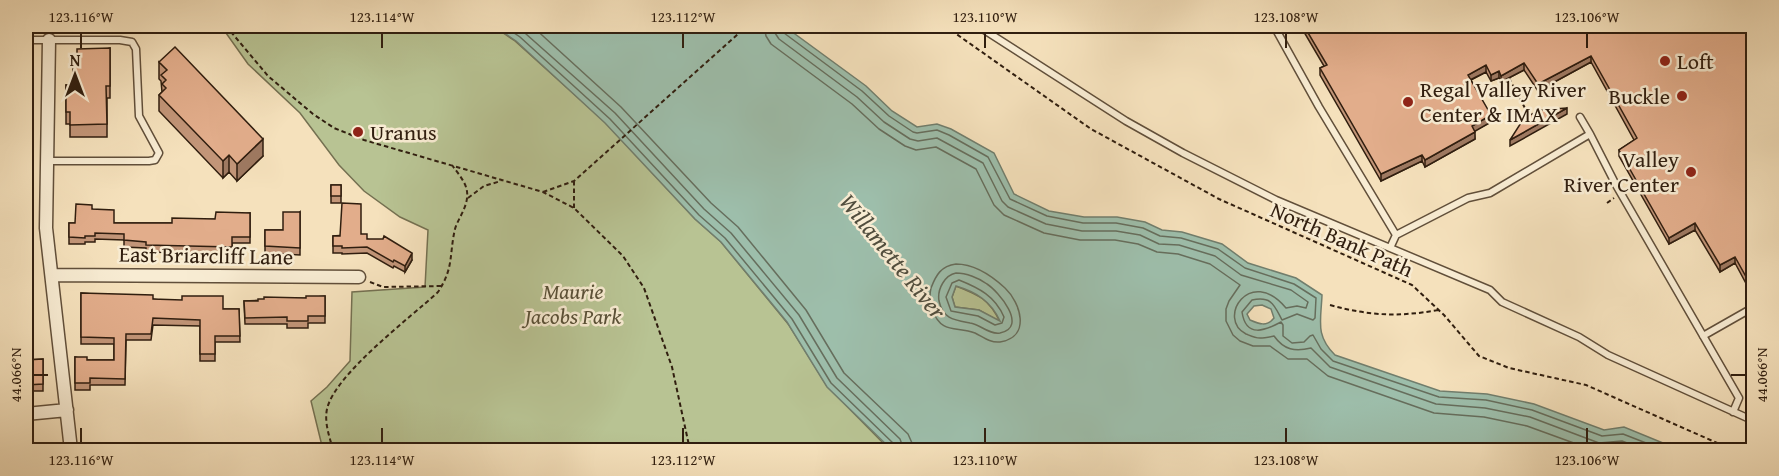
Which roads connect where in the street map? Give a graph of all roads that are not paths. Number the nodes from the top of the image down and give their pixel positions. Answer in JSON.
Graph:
{"nodes":[{"id":1,"x":978,"y":26,"type":"edge"},
{"id":2,"x":1274,"y":26,"type":"edge"},
{"id":3,"x":26,"y":40,"type":"edge"},
{"id":4,"x":49,"y":40,"type":"junction"},
{"id":5,"x":1580,"y":117,"type":"dead end"},
{"id":6,"x":1590,"y":134,"type":"junction"},
{"id":7,"x":47,"y":161,"type":"junction"},
{"id":8,"x":1396,"y":235,"type":"junction"},
{"id":9,"x":1390,"y":248,"type":"junction"},
{"id":10,"x":52,"y":275,"type":"junction"},
{"id":11,"x":359,"y":277,"type":"road end"},
{"id":12,"x":1754,"y":307,"type":"edge"},
{"id":13,"x":1703,"y":336,"type":"junction"},
{"id":14,"x":67,"y":410,"type":"junction"},
{"id":15,"x":1733,"y":412,"type":"junction"},
{"id":16,"x":26,"y":414,"type":"edge"},
{"id":17,"x":1754,"y":421,"type":"edge"},
{"id":18,"x":71,"y":450,"type":"edge"}],
"edges":[{"from":1,"to":9,"type":"lane"},
{"from":2,"to":8,"type":"lane"},
{"from":3,"to":4,"type":"lane"},
{"from":4,"to":7,"type":"street"},
{"from":4,"to":7,"type":"lane"},
{"from":5,"to":6,"type":"lane"},
{"from":6,"to":8,"type":"lane"},
{"from":6,"to":13,"type":"lane"},
{"from":7,"to":10,"type":"street"},
{"from":8,"to":9,"type":"lane"},
{"from":9,"to":15,"type":"lane"},
{"from":10,"to":11,"type":"street","name":"East Briarcliff Lane"},
{"from":10,"to":14,"type":"street"},
{"from":12,"to":13,"type":"lane"},
{"from":13,"to":15,"type":"lane"},
{"from":14,"to":16,"type":"street"},
{"from":14,"to":18,"type":"street"},
{"from":15,"to":17,"type":"lane"}]}
